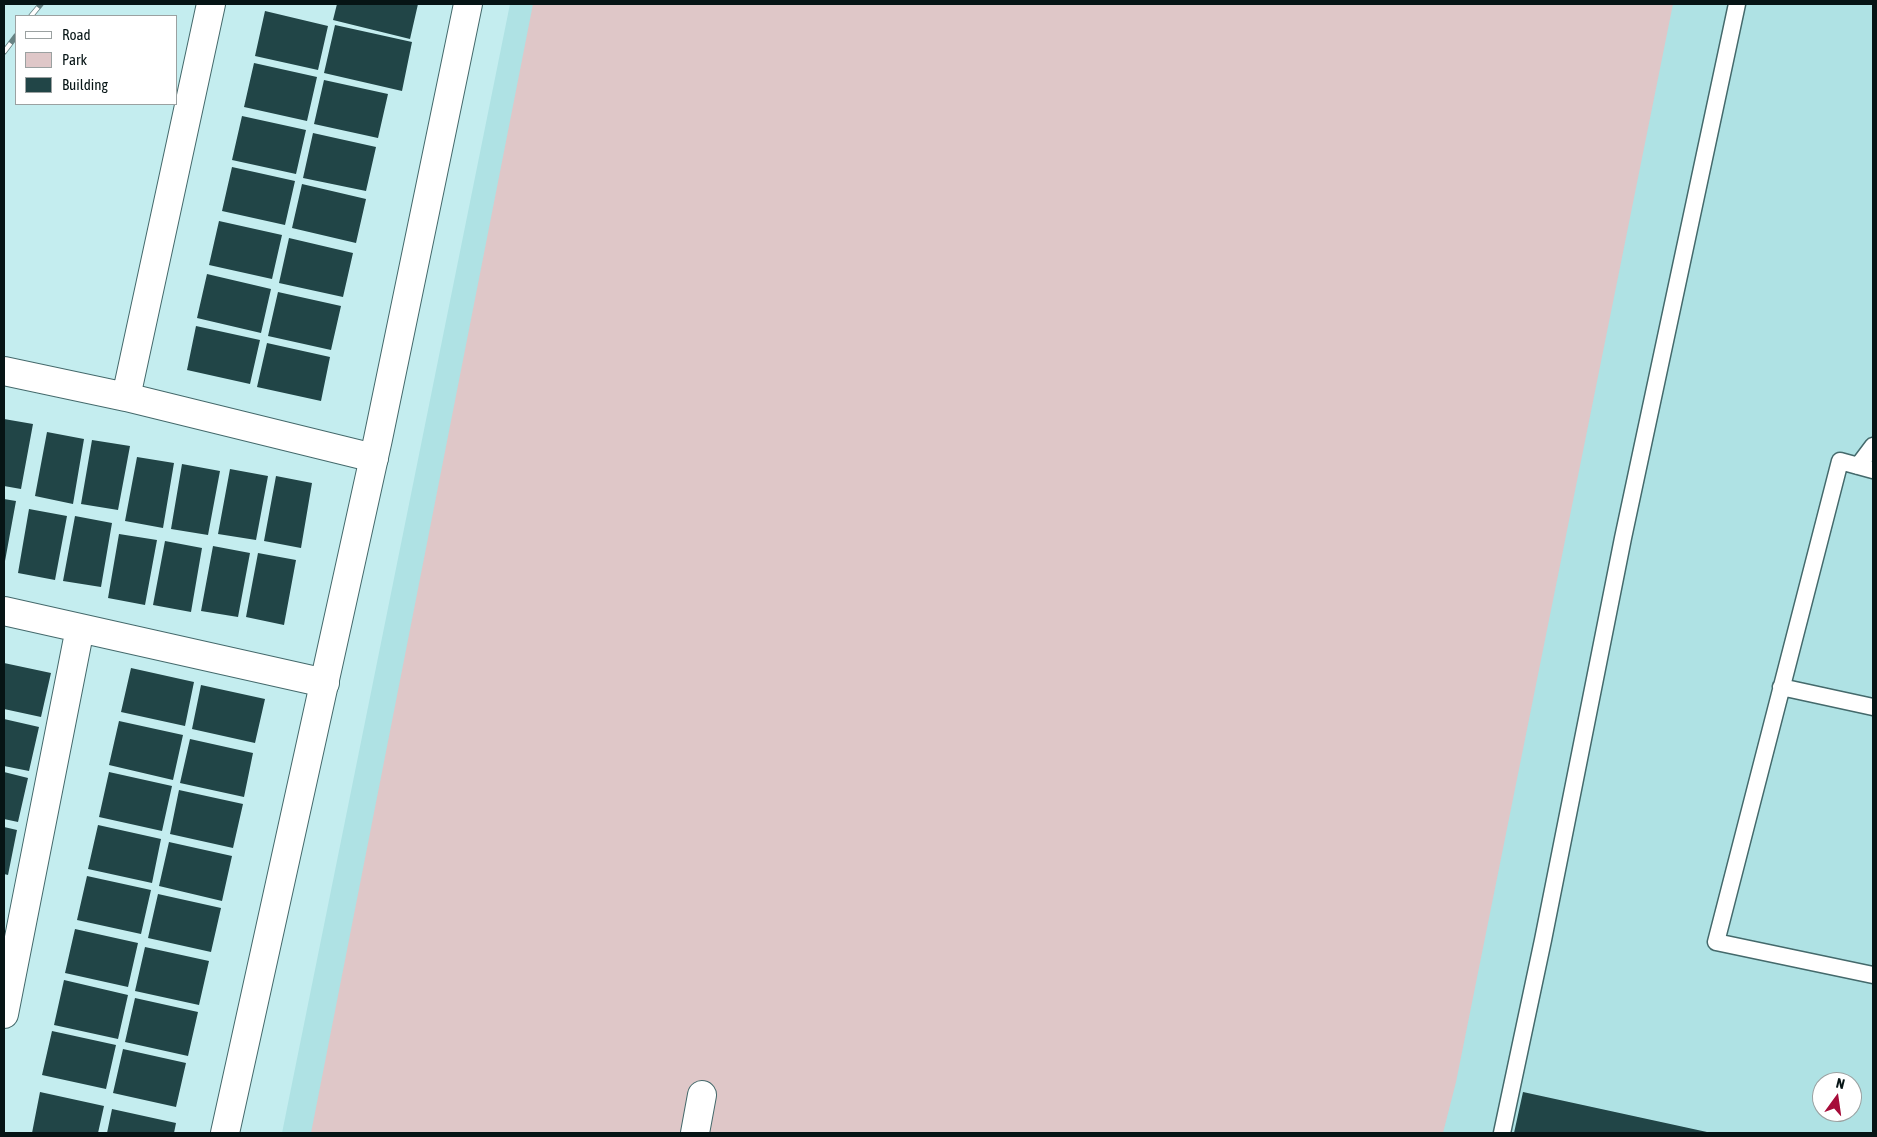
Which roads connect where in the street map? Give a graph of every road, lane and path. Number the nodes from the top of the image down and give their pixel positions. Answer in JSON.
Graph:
{"nodes":[{"id":1,"x":211,"y":4,"type":"edge"},
{"id":2,"x":468,"y":4,"type":"edge"},
{"id":3,"x":1737,"y":4,"type":"edge"},
{"id":4,"x":4,"y":371,"type":"edge"},
{"id":5,"x":126,"y":397,"type":"junction"},
{"id":6,"x":1873,"y":446,"type":"edge"},
{"id":7,"x":374,"y":458,"type":"junction"},
{"id":8,"x":1866,"y":468,"type":"edge"},
{"id":9,"x":4,"y":611,"type":"edge"},
{"id":10,"x":80,"y":628,"type":"junction"},
{"id":11,"x":324,"y":683,"type":"junction"},
{"id":12,"x":1781,"y":686,"type":"junction"},
{"id":13,"x":1873,"y":707,"type":"edge"},
{"id":14,"x":1873,"y":975,"type":"edge"},
{"id":15,"x":4,"y":1014,"type":"edge"},
{"id":16,"x":702,"y":1095,"type":"dead end"},
{"id":17,"x":225,"y":1133,"type":"edge"},
{"id":18,"x":695,"y":1133,"type":"edge"},
{"id":19,"x":1502,"y":1133,"type":"edge"}],
"edges":[{"from":1,"to":5,"type":"street"},
{"from":2,"to":7,"type":"street"},
{"from":3,"to":19,"type":"lane"},
{"from":4,"to":5,"type":"street"},
{"from":5,"to":7,"type":"street"},
{"from":6,"to":8,"type":"lane"},
{"from":7,"to":11,"type":"street"},
{"from":8,"to":12,"type":"lane"},
{"from":9,"to":10,"type":"street"},
{"from":10,"to":11,"type":"street"},
{"from":10,"to":15,"type":"street"},
{"from":11,"to":17,"type":"street"},
{"from":12,"to":13,"type":"lane"},
{"from":12,"to":14,"type":"lane"},
{"from":16,"to":18,"type":"street"}]}
